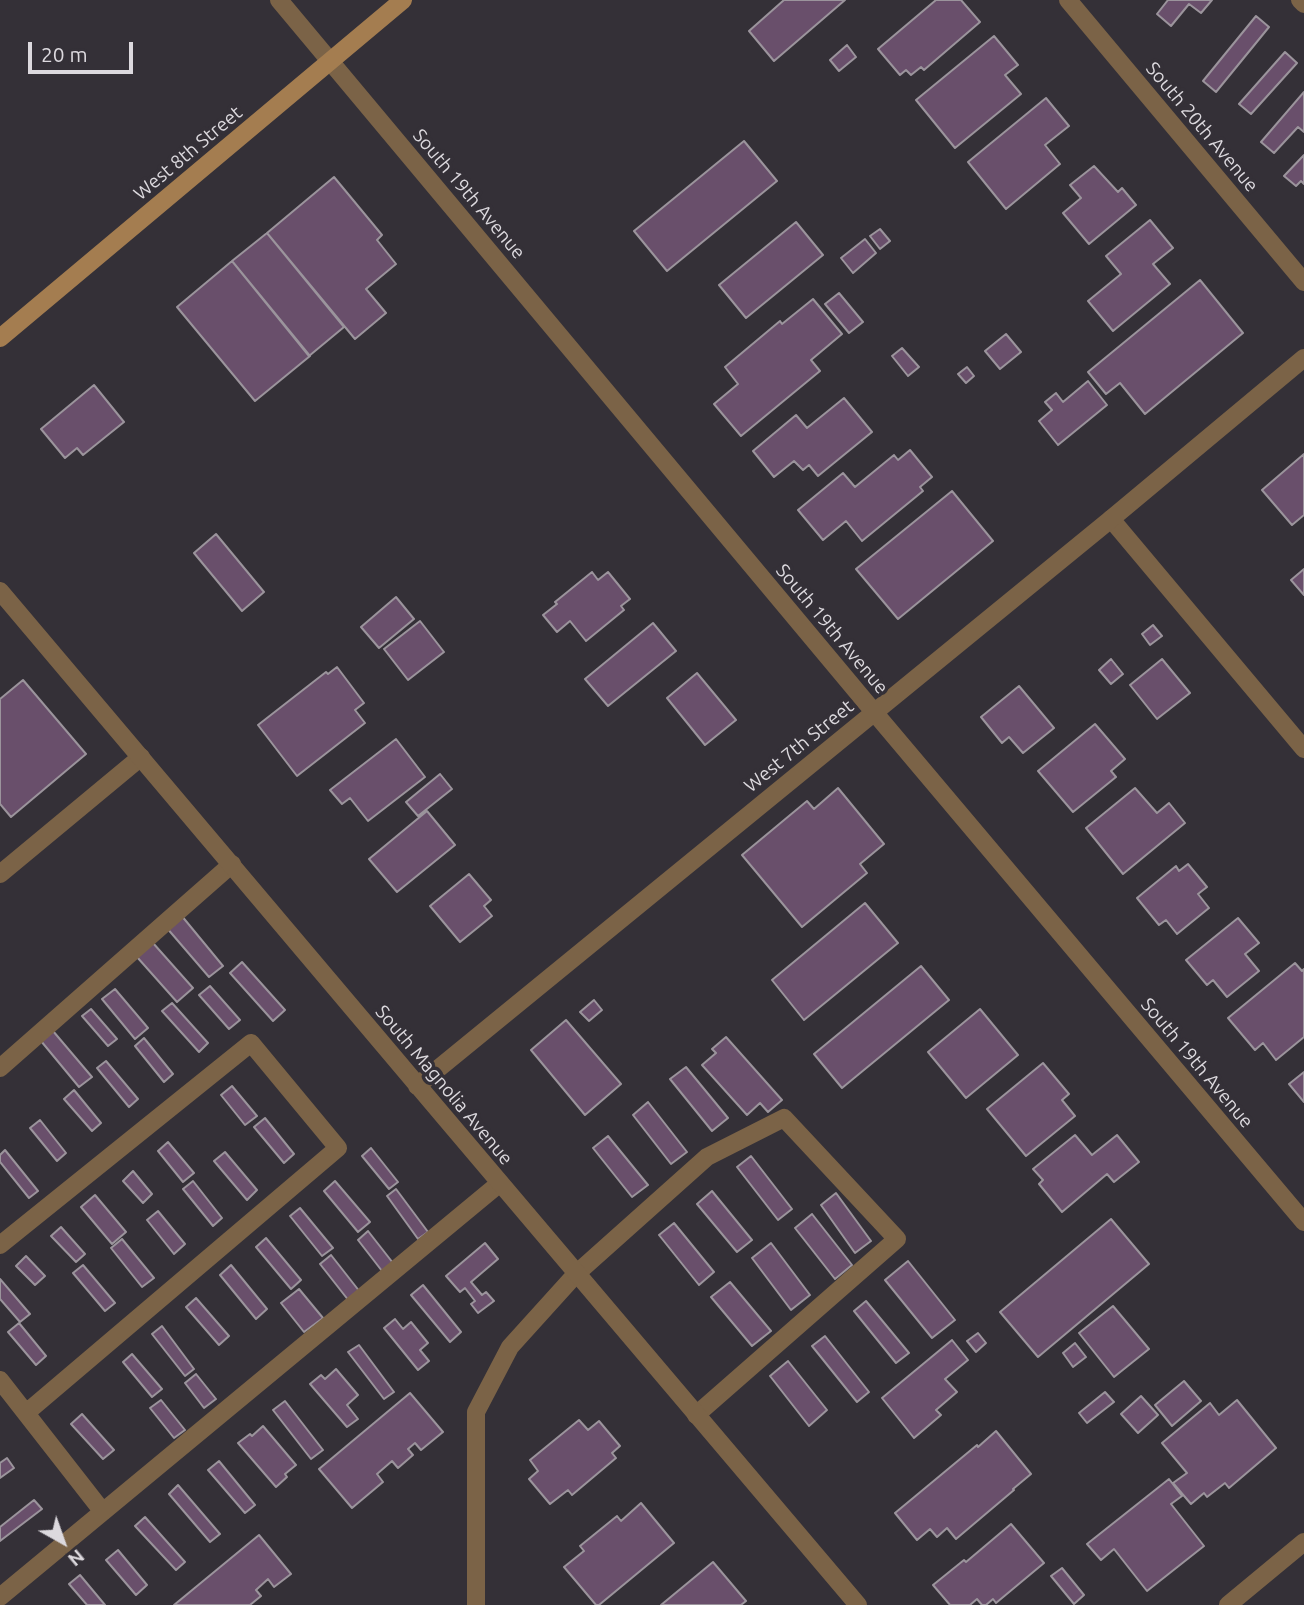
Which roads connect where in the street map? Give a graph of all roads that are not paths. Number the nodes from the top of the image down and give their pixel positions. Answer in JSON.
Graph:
{"nodes":[{"id":1,"x":279,"y":0,"type":"edge"},
{"id":2,"x":403,"y":0,"type":"edge"},
{"id":3,"x":1068,"y":0,"type":"edge"},
{"id":4,"x":1300,"y":0,"type":"edge"},
{"id":5,"x":1304,"y":4,"type":"edge"},
{"id":6,"x":330,"y":61,"type":"junction"},
{"id":7,"x":1304,"y":282,"type":"edge"},
{"id":8,"x":0,"y":338,"type":"edge"},
{"id":9,"x":1304,"y":358,"type":"edge"},
{"id":10,"x":1111,"y":519,"type":"junction"},
{"id":11,"x":0,"y":591,"type":"edge"},
{"id":12,"x":874,"y":712,"type":"junction"},
{"id":13,"x":1304,"y":750,"type":"edge"},
{"id":14,"x":141,"y":757,"type":"junction"},
{"id":15,"x":232,"y":864,"type":"junction"},
{"id":16,"x":0,"y":874,"type":"edge"},
{"id":17,"x":0,"y":1068,"type":"edge"},
{"id":18,"x":418,"y":1086,"type":"junction"},
{"id":19,"x":500,"y":1183,"type":"junction"},
{"id":20,"x":1304,"y":1222,"type":"edge"},
{"id":21,"x":0,"y":1245,"type":"edge"},
{"id":22,"x":576,"y":1274,"type":"junction"},
{"id":23,"x":0,"y":1380,"type":"edge"},
{"id":24,"x":26,"y":1413,"type":"junction"},
{"id":25,"x":696,"y":1415,"type":"junction"},
{"id":26,"x":103,"y":1512,"type":"junction"},
{"id":27,"x":1304,"y":1542,"type":"edge"},
{"id":28,"x":0,"y":1597,"type":"edge"},
{"id":29,"x":476,"y":1605,"type":"edge"},
{"id":30,"x":858,"y":1605,"type":"edge"},
{"id":31,"x":1227,"y":1605,"type":"edge"}],
"edges":[{"from":1,"to":6,"type":"street","name":"South 19th Avenue"},
{"from":2,"to":6,"type":"main road","name":"West 8th Street"},
{"from":3,"to":7,"type":"street","name":"South 20th Avenue"},
{"from":4,"to":5,"type":"street"},
{"from":6,"to":8,"type":"main road","name":"West 8th Street"},
{"from":6,"to":12,"type":"street","name":"South 19th Avenue"},
{"from":9,"to":10,"type":"street","name":"West 7th Street"},
{"from":10,"to":12,"type":"street","name":"West 7th Street"},
{"from":10,"to":13,"type":"street"},
{"from":11,"to":14,"type":"street","name":"South Magnolia Avenue"},
{"from":12,"to":18,"type":"street","name":"West 7th Street"},
{"from":12,"to":20,"type":"street","name":"South 19th Avenue"},
{"from":14,"to":15,"type":"street","name":"South Magnolia Avenue"},
{"from":14,"to":16,"type":"street"},
{"from":15,"to":17,"type":"street"},
{"from":15,"to":18,"type":"street","name":"South Magnolia Avenue"},
{"from":18,"to":19,"type":"street","name":"South Magnolia Avenue"},
{"from":19,"to":22,"type":"street","name":"South Magnolia Avenue"},
{"from":19,"to":26,"type":"street"},
{"from":21,"to":24,"type":"street"},
{"from":22,"to":25,"type":"street","name":"South Magnolia Avenue"},
{"from":22,"to":25,"type":"street"},
{"from":22,"to":29,"type":"street"},
{"from":23,"to":24,"type":"street"},
{"from":24,"to":26,"type":"street"},
{"from":25,"to":30,"type":"street","name":"South Magnolia Avenue"},
{"from":26,"to":28,"type":"street"},
{"from":27,"to":31,"type":"street"}]}
